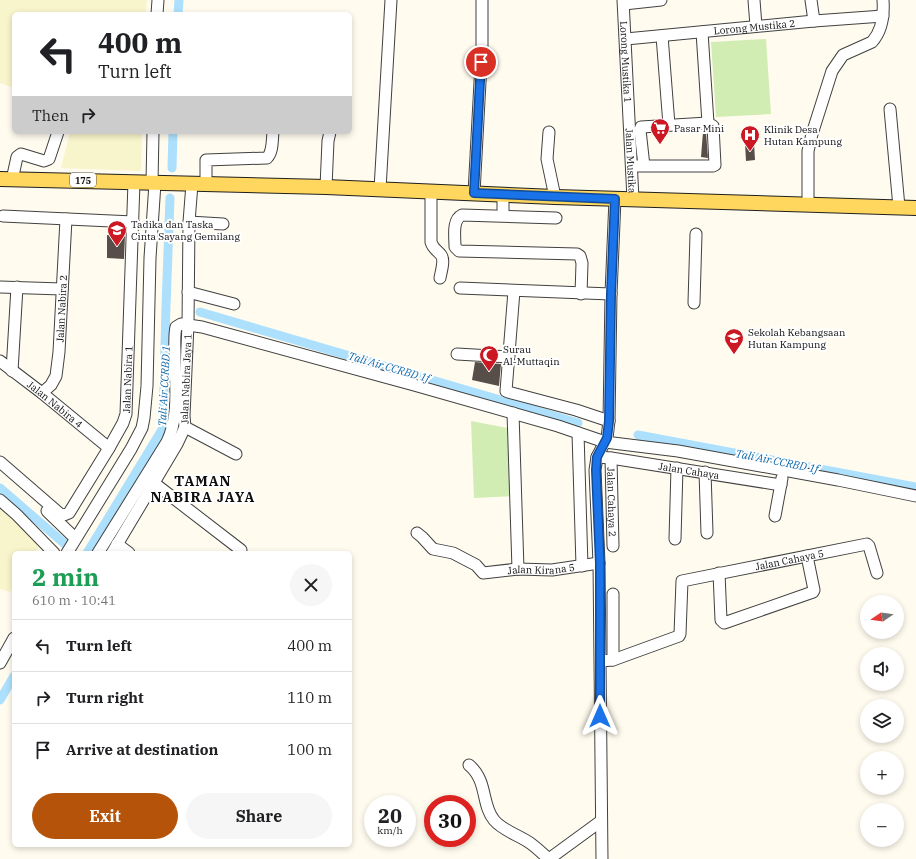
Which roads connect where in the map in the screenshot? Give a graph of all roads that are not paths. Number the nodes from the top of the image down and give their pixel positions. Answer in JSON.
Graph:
{"nodes":[{"id":1,"x":158,"y":0,"type":"edge"},
{"id":2,"x":391,"y":0,"type":"edge"},
{"id":3,"x":482,"y":0,"type":"edge"},
{"id":4,"x":661,"y":0,"type":"edge"},
{"id":5,"x":754,"y":0,"type":"edge"},
{"id":6,"x":811,"y":0,"type":"edge"},
{"id":7,"x":883,"y":0,"type":"edge"},
{"id":8,"x":623,"y":2,"type":"edge"},
{"id":9,"x":157,"y":12,"type":"edge"},
{"id":10,"x":883,"y":16,"type":"junction"},
{"id":11,"x":814,"y":21,"type":"junction"},
{"id":12,"x":756,"y":26,"type":"junction"},
{"id":13,"x":702,"y":32,"type":"junction"},
{"id":14,"x":662,"y":36,"type":"junction"},
{"id":15,"x":626,"y":39,"type":"junction"},
{"id":16,"x":890,"y":108,"type":"dead end"},
{"id":17,"x":629,"y":123,"type":"joint"},
{"id":18,"x":708,"y":123,"type":"junction"},
{"id":19,"x":669,"y":125,"type":"junction"},
{"id":20,"x":549,"y":132,"type":"dead end"},
{"id":21,"x":57,"y":134,"type":"edge"},
{"id":22,"x":154,"y":134,"type":"edge"},
{"id":23,"x":273,"y":134,"type":"edge"},
{"id":24,"x":330,"y":134,"type":"edge"},
{"id":25,"x":632,"y":166,"type":"junction"},
{"id":26,"x":644,"y":166,"type":"junction"},
{"id":27,"x":6,"y":180,"type":"edge"},
{"id":28,"x":134,"y":182,"type":"junction"},
{"id":29,"x":158,"y":183,"type":"junction"},
{"id":30,"x":194,"y":184,"type":"junction"},
{"id":31,"x":326,"y":187,"type":"junction"},
{"id":32,"x":380,"y":189,"type":"junction"},
{"id":33,"x":432,"y":191,"type":"junction"},
{"id":34,"x":474,"y":193,"type":"junction"},
{"id":35,"x":503,"y":195,"type":"junction"},
{"id":36,"x":555,"y":197,"type":"junction"},
{"id":37,"x":615,"y":199,"type":"junction"},
{"id":38,"x":633,"y":199,"type":"junction"},
{"id":39,"x":808,"y":205,"type":"junction"},
{"id":40,"x":898,"y":207,"type":"junction"},
{"id":41,"x":916,"y":208,"type":"edge"},
{"id":42,"x":3,"y":216,"type":"dead end"},
{"id":43,"x":503,"y":216,"type":"junction"},
{"id":44,"x":556,"y":218,"type":"dead end"},
{"id":45,"x":66,"y":219,"type":"junction"},
{"id":46,"x":133,"y":222,"type":"junction"},
{"id":47,"x":189,"y":222,"type":"junction"},
{"id":48,"x":222,"y":224,"type":"dead end"},
{"id":49,"x":696,"y":234,"type":"dead end"},
{"id":50,"x":440,"y":278,"type":"dead end"},
{"id":51,"x":0,"y":287,"type":"edge"},
{"id":52,"x":17,"y":287,"type":"junction"},
{"id":53,"x":460,"y":288,"type":"dead end"},
{"id":54,"x":62,"y":289,"type":"junction"},
{"id":55,"x":514,"y":291,"type":"junction"},
{"id":56,"x":188,"y":292,"type":"junction"},
{"id":57,"x":581,"y":294,"type":"junction"},
{"id":58,"x":611,"y":294,"type":"junction"},
{"id":59,"x":694,"y":303,"type":"dead end"},
{"id":60,"x":234,"y":304,"type":"dead end"},
{"id":61,"x":188,"y":324,"type":"junction"},
{"id":62,"x":457,"y":354,"type":"dead end"},
{"id":63,"x":509,"y":357,"type":"junction"},
{"id":64,"x":0,"y":361,"type":"edge"},
{"id":65,"x":12,"y":371,"type":"junction"},
{"id":66,"x":42,"y":393,"type":"junction"},
{"id":67,"x":513,"y":413,"type":"junction"},
{"id":68,"x":609,"y":421,"type":"junction"},
{"id":69,"x":185,"y":427,"type":"junction"},
{"id":70,"x":578,"y":433,"type":"junction"},
{"id":71,"x":605,"y":442,"type":"junction"},
{"id":72,"x":109,"y":448,"type":"junction"},
{"id":73,"x":236,"y":454,"type":"dead end"},
{"id":74,"x":597,"y":457,"type":"junction"},
{"id":75,"x":611,"y":458,"type":"junction"},
{"id":76,"x":0,"y":462,"type":"edge"},
{"id":77,"x":676,"y":468,"type":"junction"},
{"id":78,"x":0,"y":470,"type":"edge"},
{"id":79,"x":784,"y":471,"type":"junction"},
{"id":80,"x":705,"y":472,"type":"junction"},
{"id":81,"x":154,"y":483,"type":"junction"},
{"id":82,"x":781,"y":485,"type":"junction"},
{"id":83,"x":916,"y":496,"type":"edge"},
{"id":84,"x":0,"y":500,"type":"edge"},
{"id":85,"x":775,"y":516,"type":"dead end"},
{"id":86,"x":417,"y":533,"type":"dead end"},
{"id":87,"x":707,"y":533,"type":"dead end"},
{"id":88,"x":75,"y":538,"type":"junction"},
{"id":89,"x":675,"y":539,"type":"dead end"},
{"id":90,"x":613,"y":546,"type":"dead end"},
{"id":91,"x":115,"y":549,"type":"edge"},
{"id":92,"x":241,"y":550,"type":"dead end"},
{"id":93,"x":52,"y":551,"type":"edge"},
{"id":94,"x":68,"y":551,"type":"edge"},
{"id":95,"x":99,"y":551,"type":"edge"},
{"id":96,"x":807,"y":556,"type":"junction"},
{"id":97,"x":600,"y":563,"type":"junction"},
{"id":98,"x":582,"y":566,"type":"junction"},
{"id":99,"x":518,"y":569,"type":"junction"},
{"id":100,"x":877,"y":573,"type":"dead end"},
{"id":101,"x":719,"y":574,"type":"junction"},
{"id":102,"x":613,"y":594,"type":"dead end"},
{"id":103,"x":12,"y":642,"type":"edge"},
{"id":104,"x":613,"y":660,"type":"junction"},
{"id":105,"x":601,"y":662,"type":"junction"},
{"id":106,"x":0,"y":663,"type":"edge"},
{"id":107,"x":469,"y":765,"type":"dead end"},
{"id":108,"x":601,"y":821,"type":"junction"},
{"id":109,"x":602,"y":859,"type":"edge"}],
"edges":[{"from":1,"to":9,"type":"street"},
{"from":2,"to":32,"type":"street"},
{"from":3,"to":34,"type":"street"},
{"from":4,"to":8,"type":"street"},
{"from":5,"to":12,"type":"street"},
{"from":6,"to":11,"type":"street"},
{"from":7,"to":10,"type":"street"},
{"from":8,"to":15,"type":"street","name":"Lorong Mustika 1"},
{"from":10,"to":11,"type":"street","name":"Lorong Mustika 2"},
{"from":10,"to":39,"type":"street"},
{"from":11,"to":12,"type":"street","name":"Lorong Mustika 2"},
{"from":12,"to":13,"type":"street","name":"Lorong Mustika 2"},
{"from":13,"to":14,"type":"street","name":"Lorong Mustika 2"},
{"from":13,"to":18,"type":"street"},
{"from":14,"to":15,"type":"street","name":"Lorong Mustika 2"},
{"from":14,"to":19,"type":"street"},
{"from":15,"to":17,"type":"street","name":"Lorong Mustika 1"},
{"from":16,"to":40,"type":"street"},
{"from":17,"to":25,"type":"street","name":"Jalan Mustika"},
{"from":18,"to":19,"type":"street"},
{"from":18,"to":26,"type":"street"},
{"from":19,"to":26,"type":"street"},
{"from":20,"to":36,"type":"street"},
{"from":21,"to":27,"type":"street"},
{"from":22,"to":29,"type":"street"},
{"from":23,"to":30,"type":"street","name":"Jalan Nabira Jaya 1"},
{"from":24,"to":31,"type":"street"},
{"from":25,"to":26,"type":"street"},
{"from":25,"to":38,"type":"street","name":"Jalan Mustika"},
{"from":27,"to":28,"type":"main road","number":"175"},
{"from":28,"to":29,"type":"main road","number":"175"},
{"from":28,"to":46,"type":"street","name":"Jalan Nabira 1"},
{"from":29,"to":30,"type":"main road","number":"175"},
{"from":29,"to":88,"type":"street"},
{"from":30,"to":31,"type":"main road","number":"175"},
{"from":30,"to":47,"type":"street","name":"Jalan Nabira Jaya 1"},
{"from":31,"to":32,"type":"main road","number":"175"},
{"from":32,"to":33,"type":"main road","number":"175"},
{"from":33,"to":34,"type":"main road","number":"175"},
{"from":33,"to":50,"type":"street"},
{"from":34,"to":35,"type":"main road","number":"175"},
{"from":35,"to":36,"type":"main road","number":"175"},
{"from":35,"to":43,"type":"street"},
{"from":36,"to":37,"type":"main road","number":"175"},
{"from":37,"to":38,"type":"main road","number":"175"},
{"from":37,"to":58,"type":"street"},
{"from":38,"to":39,"type":"main road","number":"175"},
{"from":39,"to":40,"type":"main road","number":"175"},
{"from":40,"to":41,"type":"main road","number":"175"},
{"from":42,"to":45,"type":"street"},
{"from":43,"to":44,"type":"street"},
{"from":43,"to":57,"type":"street"},
{"from":45,"to":46,"type":"street"},
{"from":45,"to":54,"type":"street","name":"Jalan Nabira 2"},
{"from":46,"to":72,"type":"street","name":"Jalan Nabira 1"},
{"from":47,"to":48,"type":"street"},
{"from":47,"to":56,"type":"street","name":"Jalan Nabira Jaya 1"},
{"from":49,"to":59,"type":"street"},
{"from":51,"to":52,"type":"street"},
{"from":52,"to":54,"type":"street"},
{"from":52,"to":65,"type":"street"},
{"from":53,"to":55,"type":"street"},
{"from":54,"to":66,"type":"street","name":"Jalan Nabira 2"},
{"from":55,"to":57,"type":"street"},
{"from":55,"to":63,"type":"street"},
{"from":56,"to":60,"type":"street"},
{"from":56,"to":61,"type":"street","name":"Jalan Nabira Jaya 1"},
{"from":57,"to":58,"type":"street"},
{"from":58,"to":68,"type":"street"},
{"from":61,"to":67,"type":"street"},
{"from":61,"to":69,"type":"street","name":"Jalan Nabira Jaya 1"},
{"from":61,"to":95,"type":"street"},
{"from":62,"to":63,"type":"street"},
{"from":63,"to":68,"type":"street"},
{"from":64,"to":65,"type":"street","name":"Jalan Nabira 4"},
{"from":65,"to":66,"type":"street","name":"Jalan Nabira 4"},
{"from":66,"to":72,"type":"street","name":"Jalan Nabira 4"},
{"from":67,"to":70,"type":"street"},
{"from":67,"to":99,"type":"street"},
{"from":68,"to":71,"type":"street"},
{"from":69,"to":73,"type":"street"},
{"from":69,"to":81,"type":"street","name":"Jalan Nabira Jaya 1"},
{"from":70,"to":71,"type":"street"},
{"from":70,"to":98,"type":"street"},
{"from":71,"to":74,"type":"street"},
{"from":71,"to":79,"type":"street"},
{"from":72,"to":76,"type":"street","name":"Jalan Nabira 1"},
{"from":74,"to":75,"type":"street","name":"Jalan Cahaya"},
{"from":74,"to":97,"type":"street"},
{"from":75,"to":77,"type":"street","name":"Jalan Cahaya"},
{"from":75,"to":90,"type":"street","name":"Jalan Cahaya 2"},
{"from":77,"to":80,"type":"street","name":"Jalan Cahaya"},
{"from":77,"to":89,"type":"street"},
{"from":78,"to":88,"type":"street"},
{"from":79,"to":82,"type":"street"},
{"from":79,"to":83,"type":"street"},
{"from":80,"to":82,"type":"street","name":"Jalan Cahaya"},
{"from":80,"to":87,"type":"street"},
{"from":81,"to":91,"type":"street","name":"Jalan Nabira Jaya 1"},
{"from":81,"to":92,"type":"street"},
{"from":82,"to":85,"type":"street"},
{"from":84,"to":93,"type":"street"},
{"from":86,"to":99,"type":"street","name":"Jalan Kirana 5"},
{"from":88,"to":94,"type":"street"},
{"from":96,"to":100,"type":"street","name":"Jalan Cahaya 5"},
{"from":96,"to":101,"type":"street","name":"Jalan Cahaya 5"},
{"from":96,"to":101,"type":"street"},
{"from":97,"to":98,"type":"street","name":"Jalan Kirana 5"},
{"from":97,"to":105,"type":"street"},
{"from":98,"to":99,"type":"street","name":"Jalan Kirana 5"},
{"from":101,"to":104,"type":"street","name":"Jalan Cahaya 5"},
{"from":102,"to":104,"type":"street"},
{"from":103,"to":106,"type":"street"},
{"from":104,"to":105,"type":"street"},
{"from":105,"to":108,"type":"street"},
{"from":107,"to":108,"type":"street"},
{"from":108,"to":109,"type":"street"}]}
